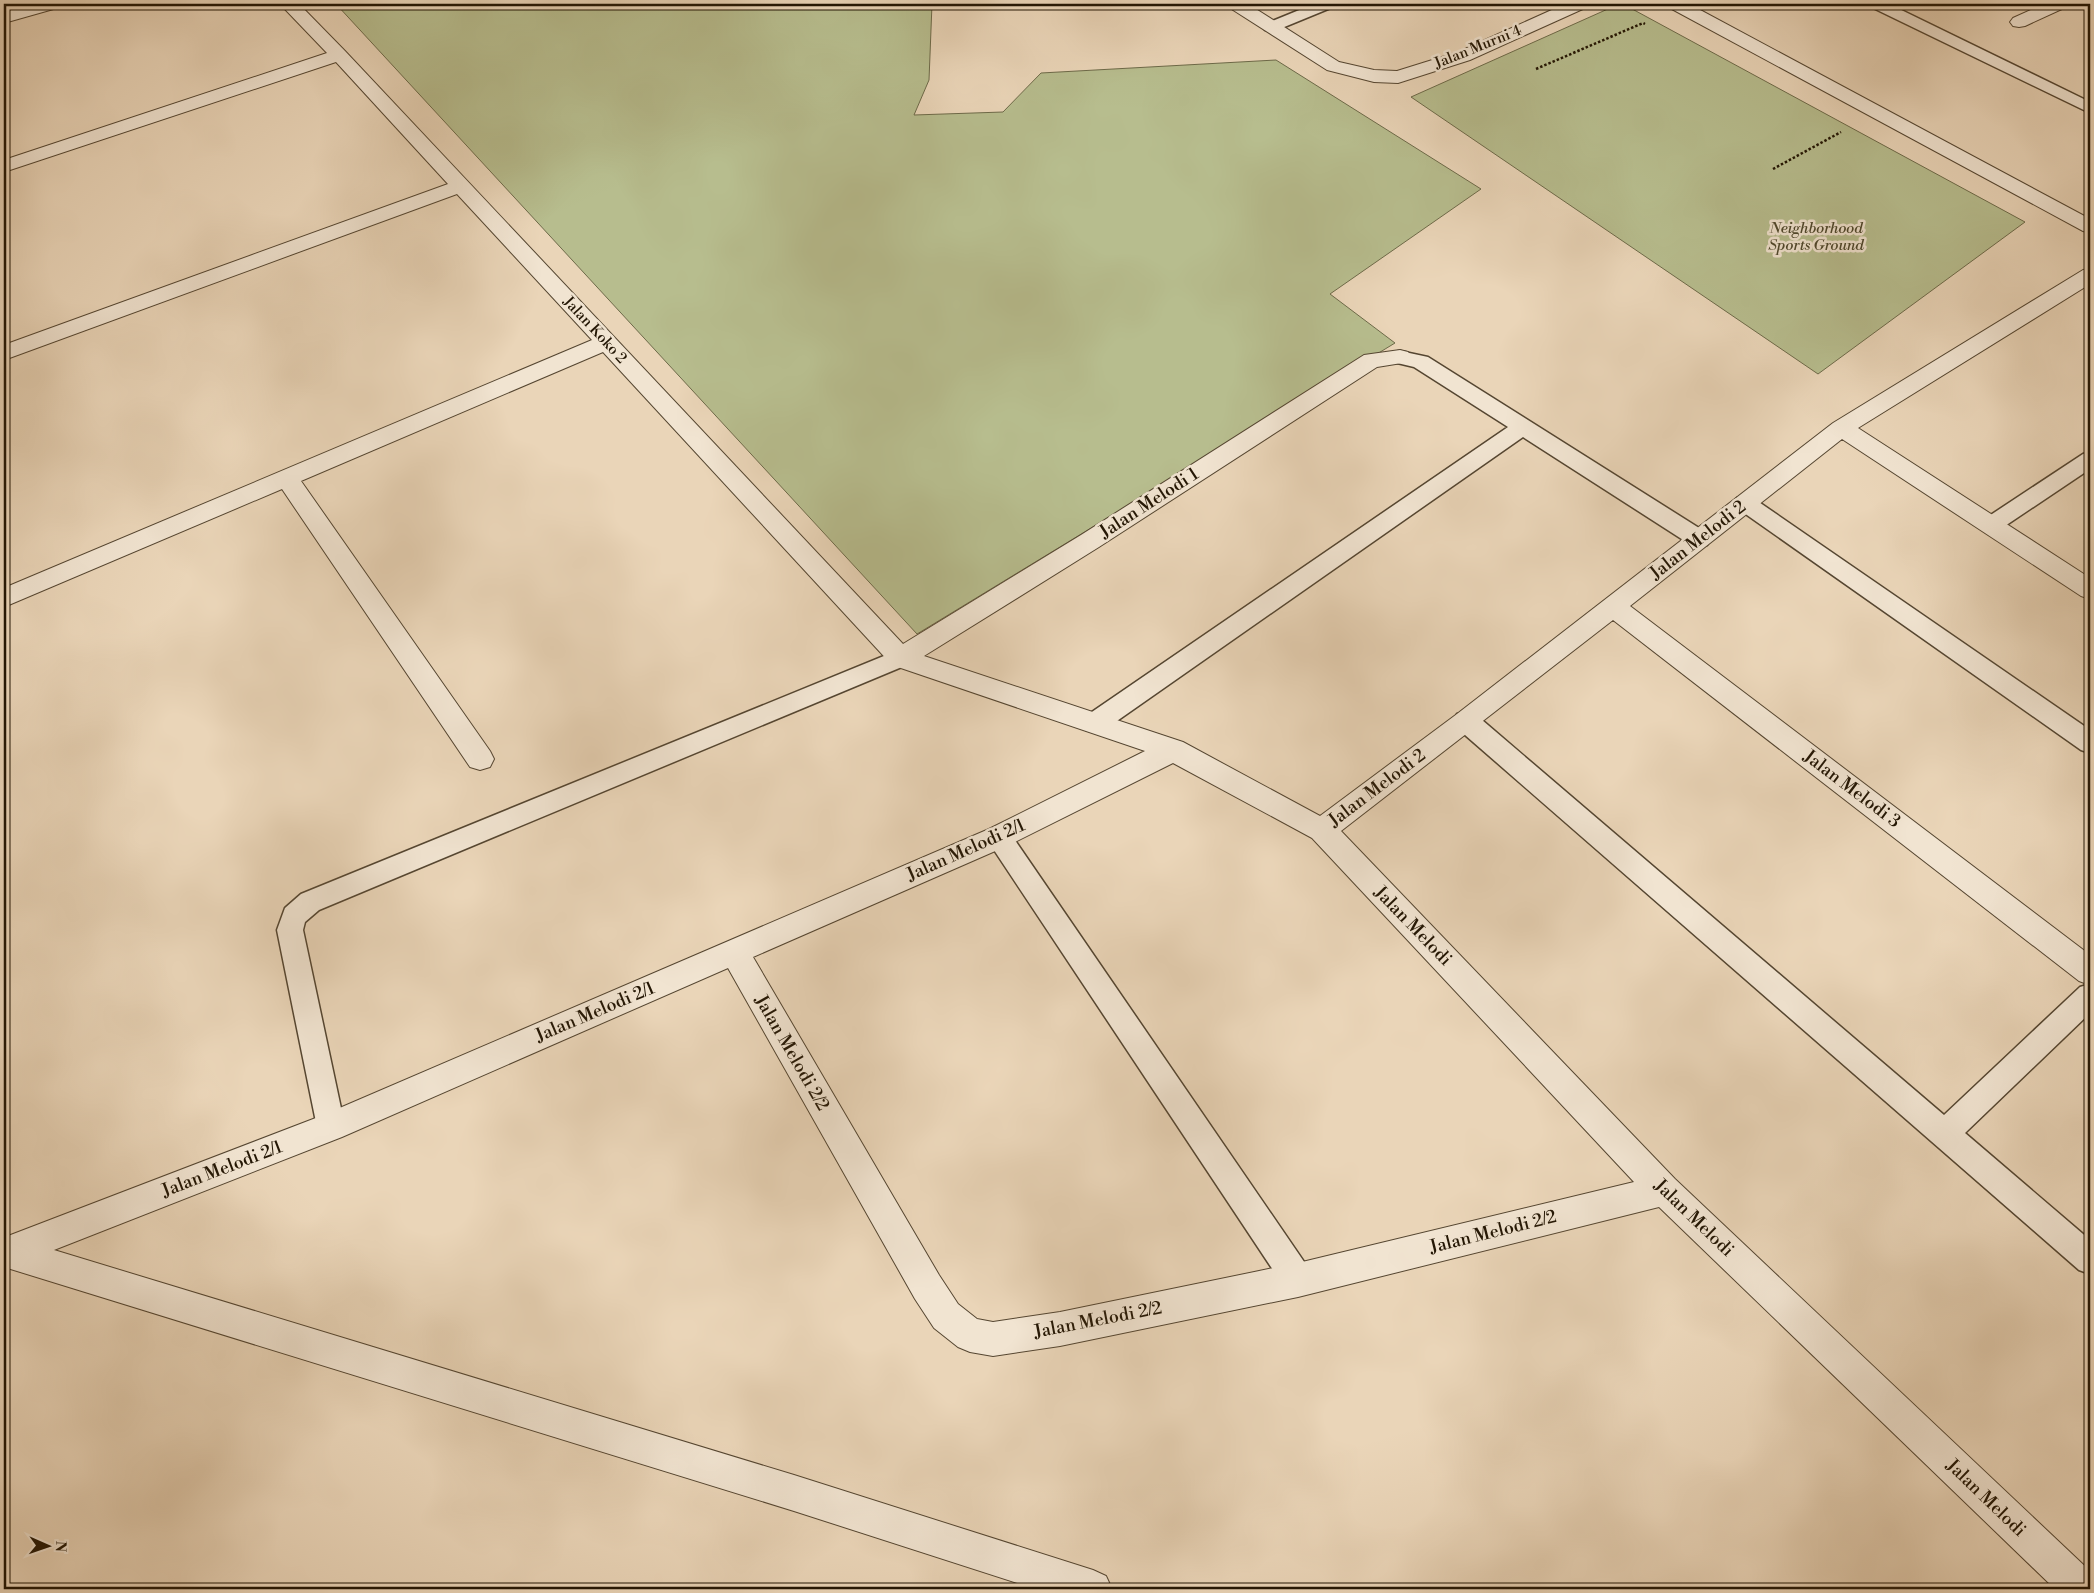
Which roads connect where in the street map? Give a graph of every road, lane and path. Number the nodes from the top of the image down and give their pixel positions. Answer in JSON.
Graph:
{"nodes":[{"id":1,"x":51,"y":4,"type":"edge"},
{"id":2,"x":289,"y":4,"type":"edge"},
{"id":3,"x":1236,"y":4,"type":"edge"},
{"id":4,"x":1327,"y":4,"type":"edge"},
{"id":5,"x":1579,"y":4,"type":"edge"},
{"id":6,"x":1676,"y":4,"type":"edge"},
{"id":7,"x":1877,"y":4,"type":"edge"},
{"id":8,"x":2058,"y":4,"type":"edge"},
{"id":9,"x":4,"y":18,"type":"edge"},
{"id":10,"x":2019,"y":22,"type":"dead end"},
{"id":11,"x":1270,"y":27,"type":"junction"},
{"id":12,"x":1652,"y":28,"type":"dead end"},
{"id":13,"x":339,"y":56,"type":"junction"},
{"id":14,"x":1536,"y":69,"type":"dead end"},
{"id":15,"x":2090,"y":108,"type":"edge"},
{"id":16,"x":1849,"y":136,"type":"dead end"},
{"id":17,"x":4,"y":166,"type":"edge"},
{"id":18,"x":1773,"y":169,"type":"dead end"},
{"id":19,"x":461,"y":186,"type":"junction"},
{"id":20,"x":2090,"y":227,"type":"edge"},
{"id":21,"x":2090,"y":275,"type":"edge"},
{"id":22,"x":606,"y":342,"type":"junction"},
{"id":23,"x":4,"y":353,"type":"edge"},
{"id":24,"x":1400,"y":357,"type":"joint"},
{"id":25,"x":1523,"y":427,"type":"junction"},
{"id":26,"x":1841,"y":428,"type":"junction"},
{"id":27,"x":2090,"y":459,"type":"edge"},
{"id":28,"x":287,"y":478,"type":"junction"},
{"id":29,"x":1745,"y":503,"type":"junction"},
{"id":30,"x":1991,"y":525,"type":"junction"},
{"id":31,"x":1699,"y":539,"type":"junction"},
{"id":32,"x":2090,"y":590,"type":"edge"},
{"id":33,"x":4,"y":598,"type":"edge"},
{"id":34,"x":1613,"y":606,"type":"junction"},
{"id":35,"x":901,"y":658,"type":"junction"},
{"id":36,"x":1466,"y":721,"type":"junction"},
{"id":37,"x":1095,"y":724,"type":"junction"},
{"id":38,"x":2090,"y":743,"type":"edge"},
{"id":39,"x":1173,"y":750,"type":"junction"},
{"id":40,"x":480,"y":759,"type":"dead end"},
{"id":41,"x":1322,"y":830,"type":"junction"},
{"id":42,"x":999,"y":837,"type":"junction"},
{"id":43,"x":734,"y":952,"type":"junction"},
{"id":44,"x":2090,"y":972,"type":"edge"},
{"id":45,"x":2090,"y":996,"type":"edge"},
{"id":46,"x":331,"y":1127,"type":"junction"},
{"id":47,"x":1945,"y":1133,"type":"junction"},
{"id":48,"x":1664,"y":1190,"type":"junction"},
{"id":49,"x":6,"y":1251,"type":"edge"},
{"id":50,"x":2090,"y":1259,"type":"edge"},
{"id":51,"x":1298,"y":1280,"type":"junction"},
{"id":52,"x":1093,"y":1589,"type":"edge"},
{"id":53,"x":2082,"y":1589,"type":"edge"}],
"edges":[{"from":1,"to":9,"type":"street"},
{"from":2,"to":13,"type":"street","name":"Jalan Koko 2"},
{"from":3,"to":11,"type":"street","name":"Jalan Murni 4"},
{"from":4,"to":11,"type":"lane"},
{"from":5,"to":11,"type":"street","name":"Jalan Murni 4"},
{"from":6,"to":20,"type":"street"},
{"from":7,"to":15,"type":"lane"},
{"from":8,"to":10,"type":"street"},
{"from":12,"to":14,"type":"path"},
{"from":13,"to":17,"type":"street"},
{"from":13,"to":19,"type":"street","name":"Jalan Koko 2"},
{"from":16,"to":18,"type":"path"},
{"from":19,"to":22,"type":"street","name":"Jalan Koko 2"},
{"from":19,"to":23,"type":"street"},
{"from":21,"to":26,"type":"street","name":"Jalan Melodi 2"},
{"from":22,"to":28,"type":"street"},
{"from":22,"to":35,"type":"street","name":"Jalan Koko 2"},
{"from":24,"to":25,"type":"lane"},
{"from":24,"to":35,"type":"street","name":"Jalan Melodi 1"},
{"from":25,"to":31,"type":"lane"},
{"from":25,"to":37,"type":"lane"},
{"from":26,"to":29,"type":"street","name":"Jalan Melodi 2"},
{"from":26,"to":30,"type":"street"},
{"from":27,"to":30,"type":"lane"},
{"from":28,"to":33,"type":"street"},
{"from":28,"to":40,"type":"street"},
{"from":29,"to":31,"type":"street","name":"Jalan Melodi 2"},
{"from":29,"to":38,"type":"lane"},
{"from":30,"to":32,"type":"street"},
{"from":31,"to":34,"type":"street","name":"Jalan Melodi 2"},
{"from":34,"to":36,"type":"street","name":"Jalan Melodi 2"},
{"from":34,"to":44,"type":"street","name":"Jalan Melodi 3"},
{"from":35,"to":37,"type":"street","name":"Jalan Melodi"},
{"from":35,"to":46,"type":"lane"},
{"from":36,"to":41,"type":"street","name":"Jalan Melodi 2"},
{"from":36,"to":47,"type":"lane"},
{"from":37,"to":39,"type":"street","name":"Jalan Melodi"},
{"from":39,"to":41,"type":"street","name":"Jalan Melodi"},
{"from":39,"to":42,"type":"street","name":"Jalan Melodi 2/1"},
{"from":41,"to":48,"type":"street","name":"Jalan Melodi"},
{"from":42,"to":43,"type":"street","name":"Jalan Melodi 2/1"},
{"from":42,"to":51,"type":"lane"},
{"from":43,"to":46,"type":"street","name":"Jalan Melodi 2/1"},
{"from":43,"to":51,"type":"street","name":"Jalan Melodi 2/2"},
{"from":45,"to":47,"type":"lane"},
{"from":46,"to":49,"type":"street","name":"Jalan Melodi 2/1"},
{"from":47,"to":50,"type":"lane"},
{"from":48,"to":51,"type":"street","name":"Jalan Melodi 2/2"},
{"from":48,"to":53,"type":"street","name":"Jalan Melodi"},
{"from":49,"to":52,"type":"street"}]}
